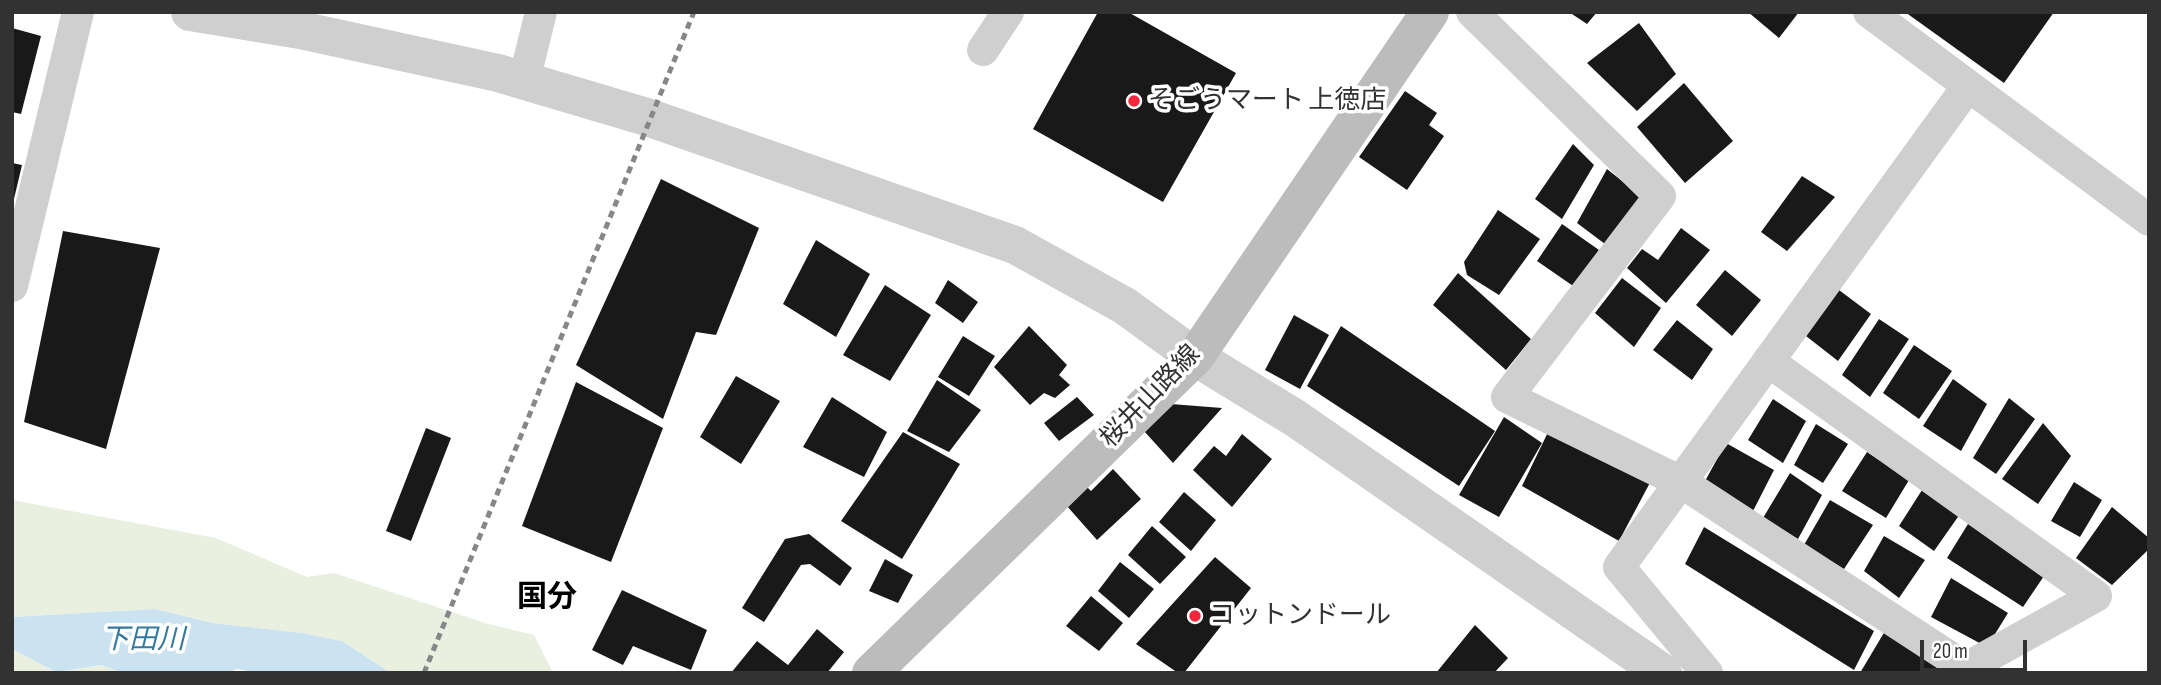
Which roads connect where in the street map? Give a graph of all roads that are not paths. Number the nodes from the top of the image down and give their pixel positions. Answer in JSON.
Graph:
{"nodes":[{"id":1,"x":78,"y":12,"type":"edge"},
{"id":2,"x":190,"y":12,"type":"edge"},
{"id":3,"x":541,"y":12,"type":"edge"},
{"id":4,"x":1008,"y":12,"type":"edge"},
{"id":5,"x":1430,"y":12,"type":"edge"},
{"id":6,"x":1472,"y":12,"type":"edge"},
{"id":7,"x":1869,"y":12,"type":"edge"},
{"id":8,"x":983,"y":50,"type":"dead end"},
{"id":9,"x":524,"y":81,"type":"junction"},
{"id":10,"x":1968,"y":86,"type":"junction"},
{"id":11,"x":2149,"y":220,"type":"edge"},
{"id":12,"x":12,"y":286,"type":"edge"},
{"id":13,"x":1195,"y":357,"type":"junction"},
{"id":14,"x":1768,"y":361,"type":"junction"},
{"id":15,"x":1681,"y":482,"type":"junction"},
{"id":16,"x":872,"y":673,"type":"edge"},
{"id":17,"x":1663,"y":673,"type":"edge"},
{"id":18,"x":1707,"y":673,"type":"edge"}],
"edges":[{"from":1,"to":12,"type":"street"},
{"from":2,"to":9,"type":"street"},
{"from":3,"to":9,"type":"street"},
{"from":4,"to":8,"type":"street"},
{"from":5,"to":13,"type":"main road","name":"桜井山路線"},
{"from":6,"to":15,"type":"street"},
{"from":7,"to":10,"type":"street"},
{"from":9,"to":13,"type":"street"},
{"from":10,"to":11,"type":"street"},
{"from":10,"to":14,"type":"street"},
{"from":13,"to":16,"type":"main road","name":"桜井山路線"},
{"from":13,"to":17,"type":"street"},
{"from":14,"to":15,"type":"street"},
{"from":14,"to":15,"type":"street"},
{"from":15,"to":18,"type":"street"}]}
